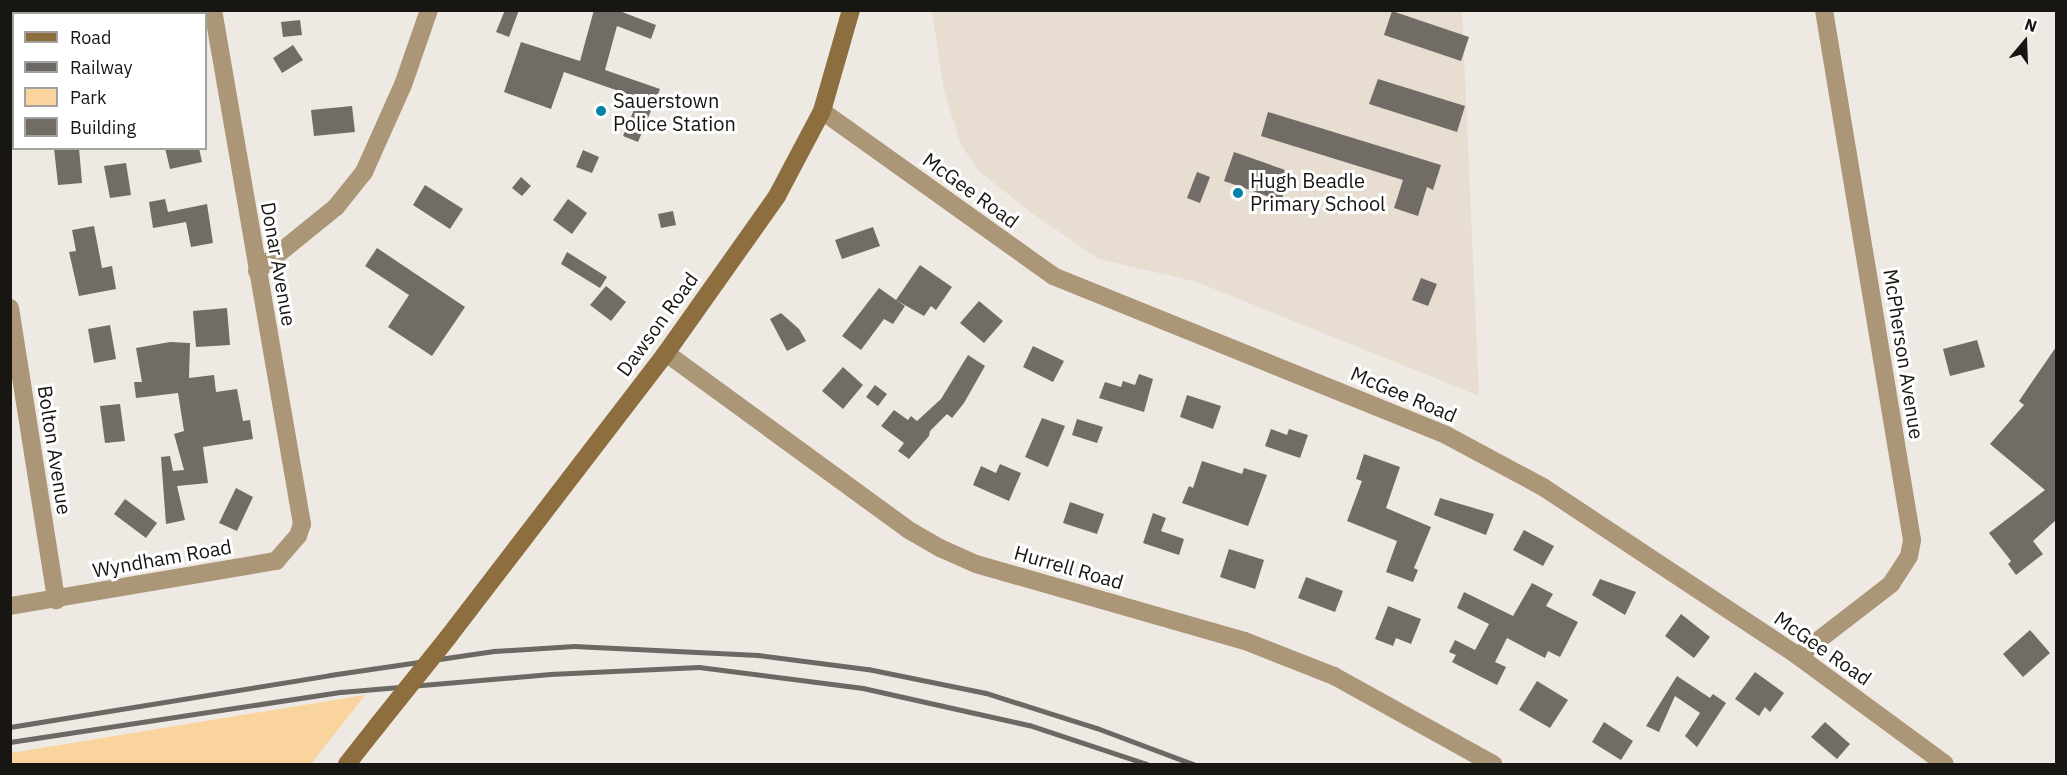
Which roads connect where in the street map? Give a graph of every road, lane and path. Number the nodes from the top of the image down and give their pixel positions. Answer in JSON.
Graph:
{"nodes":[{"id":1,"x":213,"y":10,"type":"edge"},
{"id":2,"x":429,"y":10,"type":"edge"},
{"id":3,"x":850,"y":10,"type":"edge"},
{"id":4,"x":1824,"y":10,"type":"edge"},
{"id":5,"x":822,"y":111,"type":"junction"},
{"id":6,"x":257,"y":271,"type":"junction"},
{"id":7,"x":10,"y":308,"type":"edge"},
{"id":8,"x":666,"y":353,"type":"junction"},
{"id":9,"x":302,"y":524,"type":"joint"},
{"id":10,"x":56,"y":600,"type":"junction"},
{"id":11,"x":10,"y":606,"type":"edge"},
{"id":12,"x":1798,"y":656,"type":"junction"},
{"id":13,"x":347,"y":765,"type":"edge"},
{"id":14,"x":1492,"y":765,"type":"edge"},
{"id":15,"x":1945,"y":765,"type":"edge"}],
"edges":[{"from":1,"to":6,"type":"street","name":"Donar Avenue"},
{"from":2,"to":6,"type":"street"},
{"from":3,"to":5,"type":"street","name":"Dawson Road"},
{"from":4,"to":12,"type":"street","name":"McPherson Avenue"},
{"from":5,"to":8,"type":"street","name":"Dawson Road"},
{"from":5,"to":12,"type":"street","name":"McGee Road"},
{"from":6,"to":9,"type":"street","name":"Donar Avenue"},
{"from":7,"to":10,"type":"street","name":"Bolton Avenue"},
{"from":8,"to":13,"type":"street","name":"Dawson Road","bridge":true},
{"from":8,"to":14,"type":"street","name":"Hurrell Road"},
{"from":9,"to":10,"type":"street","name":"Wyndham Road"},
{"from":10,"to":11,"type":"street","name":"Wyndham Road"},
{"from":12,"to":15,"type":"street","name":"McGee Road"}]}
